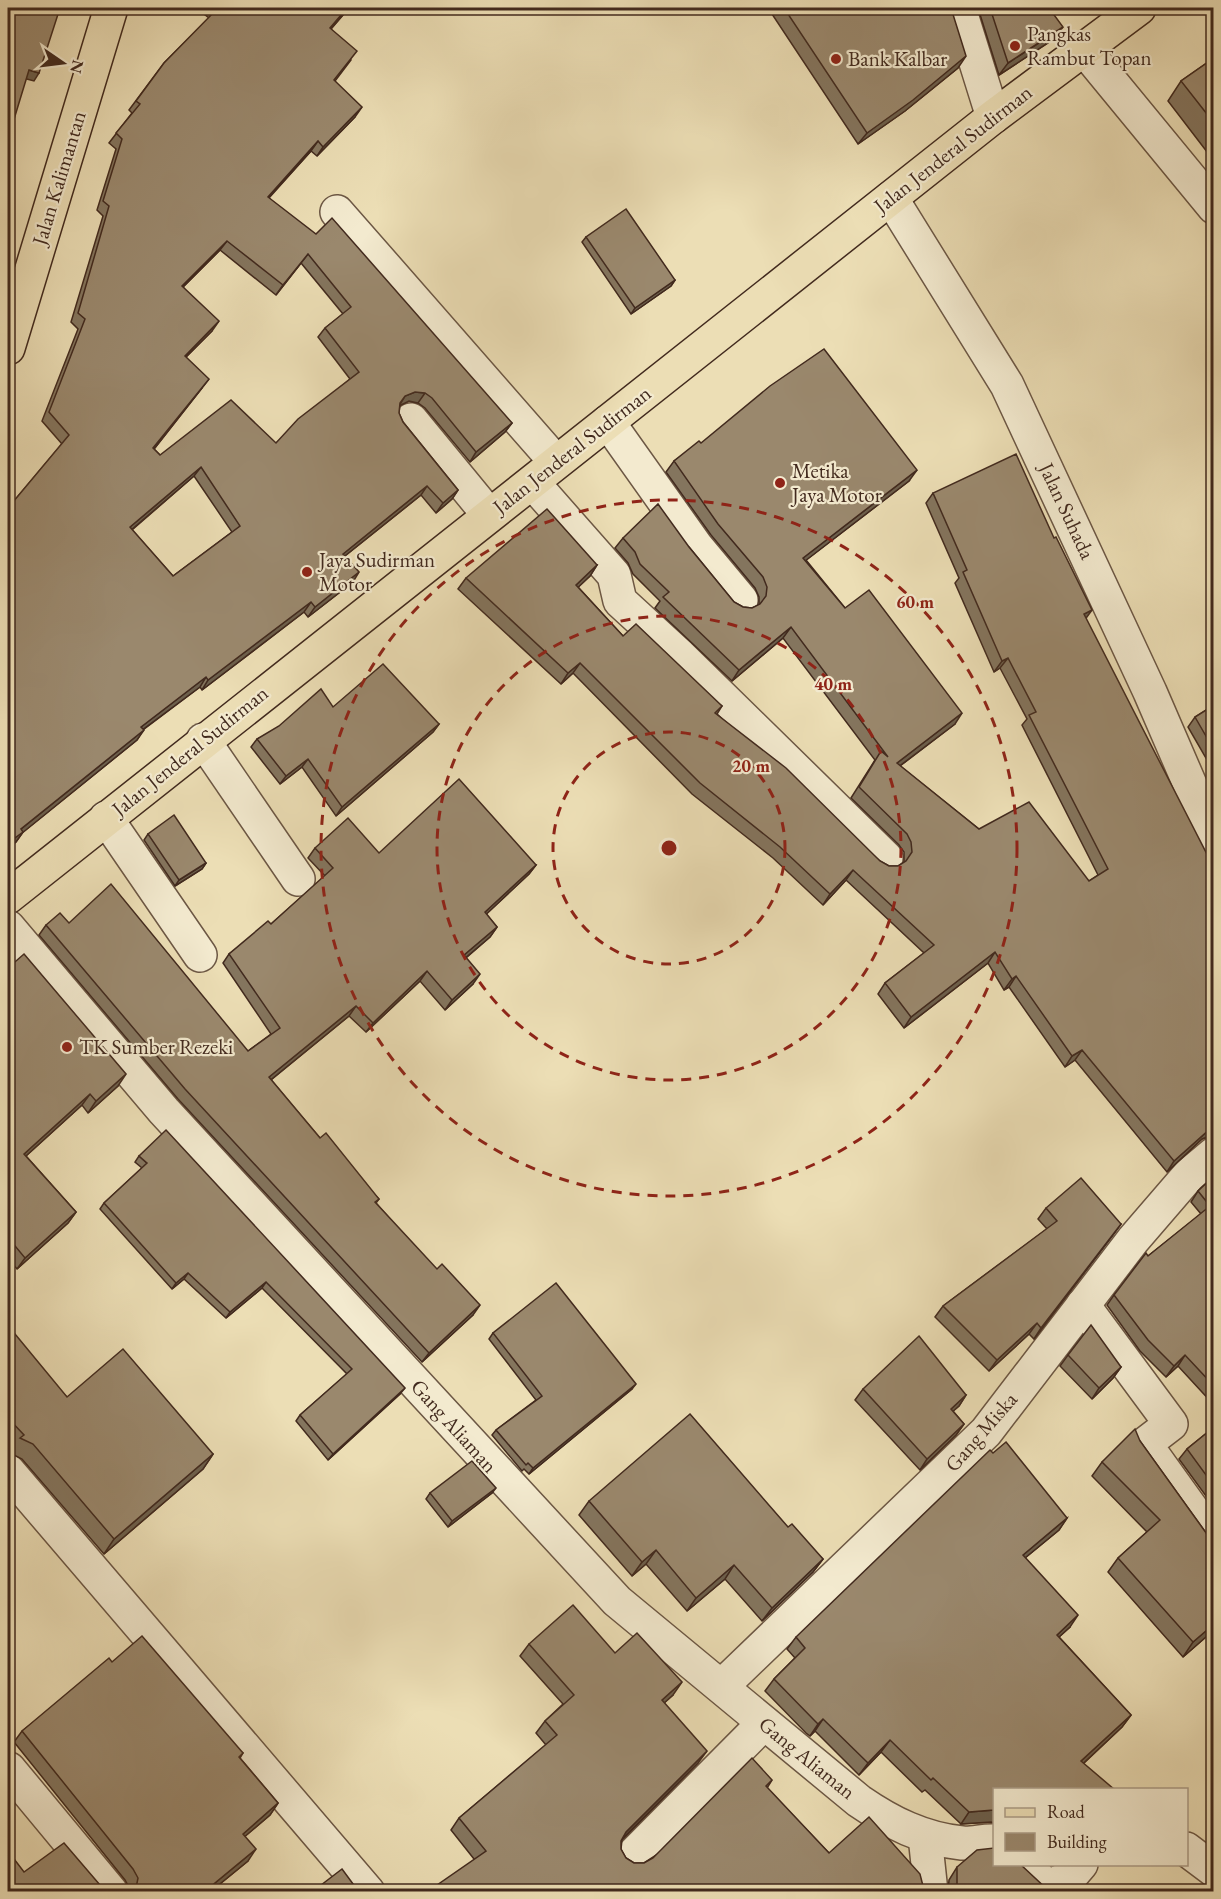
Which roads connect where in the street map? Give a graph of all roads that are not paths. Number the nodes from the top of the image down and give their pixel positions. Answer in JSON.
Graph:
{"nodes":[{"id":1,"x":111,"y":8,"type":"edge"},
{"id":2,"x":959,"y":8,"type":"edge"},
{"id":3,"x":1139,"y":8,"type":"edge"},
{"id":4,"x":1084,"y":49,"type":"junction"},
{"id":5,"x":993,"y":117,"type":"junction"},
{"id":6,"x":891,"y":198,"type":"junction"},
{"id":7,"x":1214,"y":207,"type":"edge"},
{"id":8,"x":337,"y":212,"type":"dead end"},
{"id":9,"x":8,"y":348,"type":"edge"},
{"id":10,"x":411,"y":420,"type":"dead end"},
{"id":11,"x":608,"y":422,"type":"junction"},
{"id":12,"x":545,"y":472,"type":"junction"},
{"id":13,"x":489,"y":515,"type":"junction"},
{"id":14,"x":741,"y":600,"type":"dead end"},
{"id":15,"x":203,"y":740,"type":"junction"},
{"id":16,"x":106,"y":818,"type":"junction"},
{"id":17,"x":1214,"y":840,"type":"edge"},
{"id":18,"x":886,"y":858,"type":"dead end"},
{"id":19,"x":298,"y":879,"type":"dead end"},
{"id":20,"x":8,"y":897,"type":"edge"},
{"id":21,"x":8,"y":927,"type":"edge"},
{"id":22,"x":200,"y":955,"type":"dead end"},
{"id":23,"x":1214,"y":1154,"type":"edge"},
{"id":24,"x":1083,"y":1305,"type":"junction"},
{"id":25,"x":8,"y":1471,"type":"edge"},
{"id":26,"x":1214,"y":1540,"type":"edge"},
{"id":27,"x":722,"y":1686,"type":"junction"},
{"id":28,"x":764,"y":1723,"type":"junction"},
{"id":29,"x":8,"y":1770,"type":"edge"},
{"id":30,"x":925,"y":1836,"type":"junction"},
{"id":31,"x":980,"y":1842,"type":"edge"},
{"id":32,"x":1188,"y":1850,"type":"edge"},
{"id":33,"x":631,"y":1857,"type":"dead end"},
{"id":34,"x":1027,"y":1866,"type":"edge"},
{"id":35,"x":1079,"y":1866,"type":"edge"},
{"id":36,"x":1214,"y":1870,"type":"edge"},
{"id":37,"x":111,"y":1892,"type":"edge"},
{"id":38,"x":368,"y":1892,"type":"edge"},
{"id":39,"x":931,"y":1892,"type":"edge"}],
"edges":[{"from":1,"to":9,"type":"main road","name":"Jalan Kalimantan"},
{"from":2,"to":5,"type":"street"},
{"from":3,"to":4,"type":"main road","name":"Jalan Jenderal Sudirman"},
{"from":4,"to":5,"type":"main road","name":"Jalan Jenderal Sudirman"},
{"from":4,"to":7,"type":"street"},
{"from":5,"to":6,"type":"main road","name":"Jalan Jenderal Sudirman"},
{"from":6,"to":11,"type":"main road","name":"Jalan Jenderal Sudirman"},
{"from":6,"to":17,"type":"street","name":"Jalan Suhada"},
{"from":8,"to":12,"type":"street"},
{"from":10,"to":13,"type":"street"},
{"from":11,"to":12,"type":"main road","name":"Jalan Jenderal Sudirman"},
{"from":11,"to":14,"type":"street"},
{"from":12,"to":13,"type":"main road","name":"Jalan Jenderal Sudirman"},
{"from":12,"to":18,"type":"street"},
{"from":13,"to":15,"type":"main road","name":"Jalan Jenderal Sudirman"},
{"from":15,"to":16,"type":"main road","name":"Jalan Jenderal Sudirman"},
{"from":15,"to":19,"type":"street"},
{"from":16,"to":20,"type":"main road","name":"Jalan Jenderal Sudirman"},
{"from":16,"to":22,"type":"street"},
{"from":21,"to":27,"type":"street","name":"Gang Aliaman"},
{"from":23,"to":24,"type":"street","name":"Gang Miska"},
{"from":24,"to":26,"type":"street"},
{"from":24,"to":27,"type":"street","name":"Gang Miska"},
{"from":25,"to":38,"type":"street"},
{"from":27,"to":28,"type":"street","name":"Gang Aliaman"},
{"from":28,"to":30,"type":"street","name":"Gang Aliaman"},
{"from":28,"to":33,"type":"street"},
{"from":29,"to":37,"type":"street"},
{"from":30,"to":31,"type":"street","name":"Gang Aliaman"},
{"from":30,"to":39,"type":"street"},
{"from":32,"to":36,"type":"street"},
{"from":34,"to":35,"type":"street"}]}
